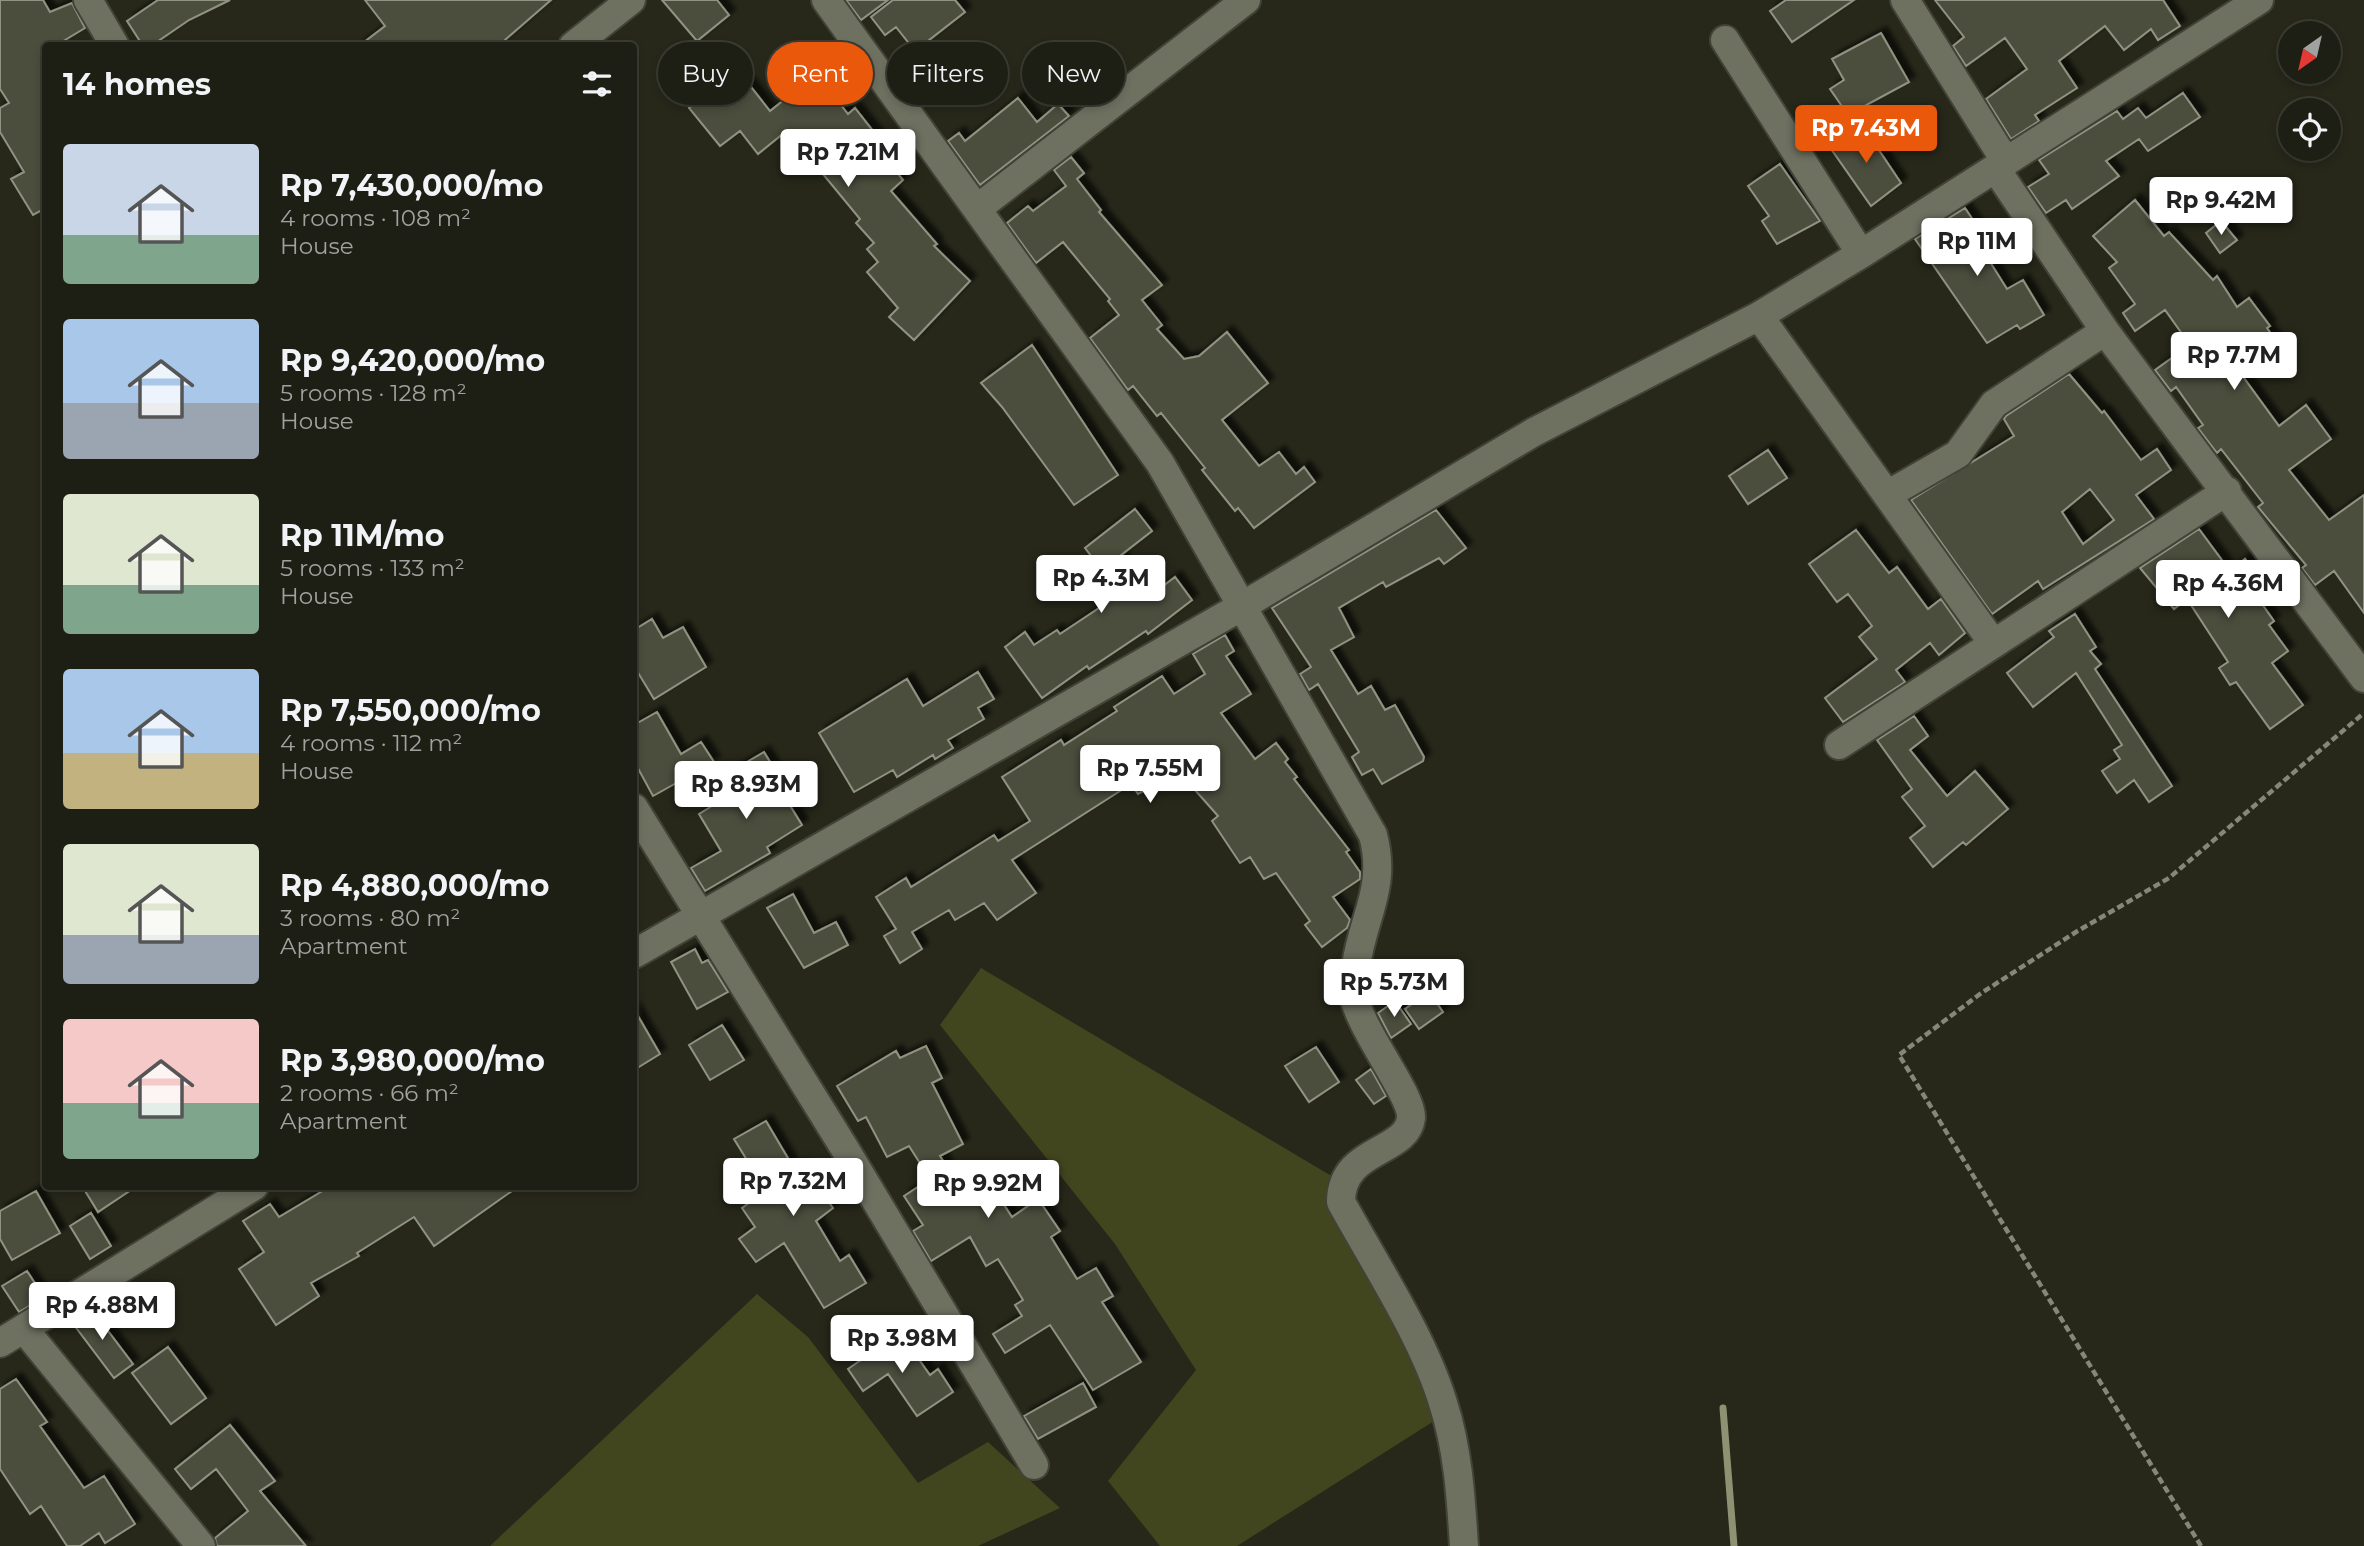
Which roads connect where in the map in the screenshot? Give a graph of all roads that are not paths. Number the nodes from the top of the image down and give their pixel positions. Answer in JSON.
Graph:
{"nodes":[{"id":1,"x":88,"y":0,"type":"edge"},
{"id":2,"x":631,"y":0,"type":"edge"},
{"id":3,"x":826,"y":0,"type":"edge"},
{"id":4,"x":1246,"y":0,"type":"edge"},
{"id":5,"x":1905,"y":0,"type":"edge"},
{"id":6,"x":2259,"y":0,"type":"edge"},
{"id":7,"x":1725,"y":40,"type":"dead end"},
{"id":8,"x":113,"y":42,"type":"edge"},
{"id":9,"x":578,"y":42,"type":"edge"},
{"id":10,"x":2001,"y":165,"type":"junction"},
{"id":11,"x":978,"y":208,"type":"junction"},
{"id":12,"x":1861,"y":254,"type":"junction"},
{"id":13,"x":1759,"y":316,"type":"junction"},
{"id":14,"x":2105,"y":331,"type":"junction"},
{"id":15,"x":2227,"y":491,"type":"junction"},
{"id":16,"x":1887,"y":495,"type":"junction"},
{"id":17,"x":1244,"y":605,"type":"junction"},
{"id":18,"x":1993,"y":643,"type":"junction"},
{"id":19,"x":2364,"y":678,"type":"edge"},
{"id":20,"x":1839,"y":745,"type":"dead end"},
{"id":21,"x":637,"y":813,"type":"edge"},
{"id":22,"x":697,"y":915,"type":"junction"},
{"id":23,"x":637,"y":952,"type":"edge"},
{"id":24,"x":248,"y":1190,"type":"edge"},
{"id":25,"x":12,"y":1336,"type":"edge"},
{"id":26,"x":1034,"y":1465,"type":"dead end"},
{"id":27,"x":201,"y":1546,"type":"edge"},
{"id":28,"x":1464,"y":1546,"type":"edge"}],
"edges":[{"from":1,"to":8,"type":"street"},
{"from":2,"to":9,"type":"street"},
{"from":3,"to":11,"type":"street"},
{"from":4,"to":11,"type":"street"},
{"from":5,"to":10,"type":"street"},
{"from":6,"to":10,"type":"street"},
{"from":7,"to":12,"type":"street"},
{"from":10,"to":12,"type":"street"},
{"from":10,"to":14,"type":"street"},
{"from":11,"to":17,"type":"street"},
{"from":12,"to":13,"type":"street"},
{"from":13,"to":16,"type":"street"},
{"from":13,"to":17,"type":"street"},
{"from":14,"to":15,"type":"street"},
{"from":14,"to":16,"type":"street"},
{"from":15,"to":18,"type":"street"},
{"from":15,"to":19,"type":"street"},
{"from":16,"to":18,"type":"street"},
{"from":17,"to":22,"type":"street"},
{"from":17,"to":28,"type":"street"},
{"from":18,"to":20,"type":"street"},
{"from":21,"to":22,"type":"street"},
{"from":22,"to":23,"type":"street"},
{"from":22,"to":26,"type":"street"},
{"from":24,"to":25,"type":"street"},
{"from":25,"to":27,"type":"street"}]}
